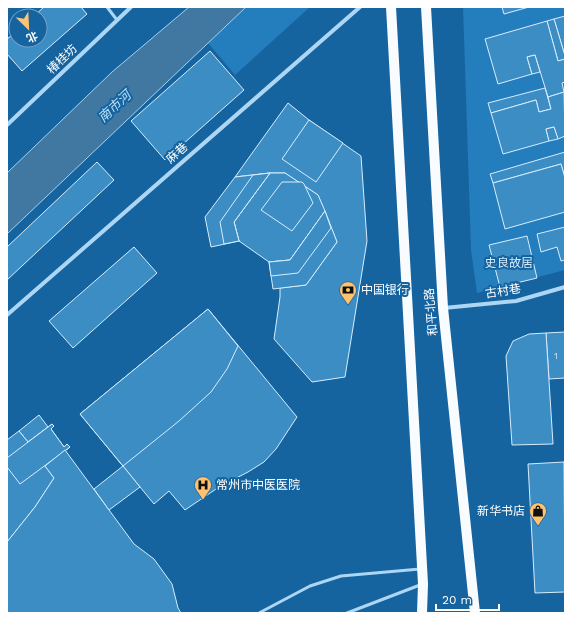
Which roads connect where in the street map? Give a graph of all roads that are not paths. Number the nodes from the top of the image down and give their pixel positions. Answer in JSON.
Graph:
{"nodes":[{"id":1,"x":108,"y":7,"type":"edge"},
{"id":2,"x":131,"y":7,"type":"edge"},
{"id":3,"x":360,"y":7,"type":"edge"},
{"id":4,"x":391,"y":7,"type":"edge"},
{"id":5,"x":426,"y":7,"type":"edge"},
{"id":6,"x":117,"y":20,"type":"junction"},
{"id":7,"x":7,"y":126,"type":"edge"},
{"id":8,"x":565,"y":287,"type":"edge"},
{"id":9,"x":443,"y":308,"type":"junction"},
{"id":10,"x":7,"y":315,"type":"edge"},
{"id":11,"x":422,"y":568,"type":"junction"},
{"id":12,"x":423,"y":584,"type":"junction"},
{"id":13,"x":259,"y":613,"type":"edge"},
{"id":14,"x":347,"y":613,"type":"edge"},
{"id":15,"x":422,"y":613,"type":"edge"},
{"id":16,"x":474,"y":613,"type":"edge"}],
"edges":[{"from":1,"to":6,"type":"lane"},
{"from":2,"to":6,"type":"street","name":"椿桂坊"},
{"from":3,"to":10,"type":"street","name":"麻巷"},
{"from":4,"to":11,"type":"main road","name":"和平北路"},
{"from":5,"to":9,"type":"main road","name":"和平北路"},
{"from":6,"to":7,"type":"street","name":"椿桂坊"},
{"from":8,"to":9,"type":"street","name":"古村巷"},
{"from":9,"to":16,"type":"main road","name":"和平北路"},
{"from":11,"to":12,"type":"main road","name":"和平北路"},
{"from":11,"to":13,"type":"lane"},
{"from":12,"to":14,"type":"lane"},
{"from":12,"to":15,"type":"main road","name":"和平北路"}]}
